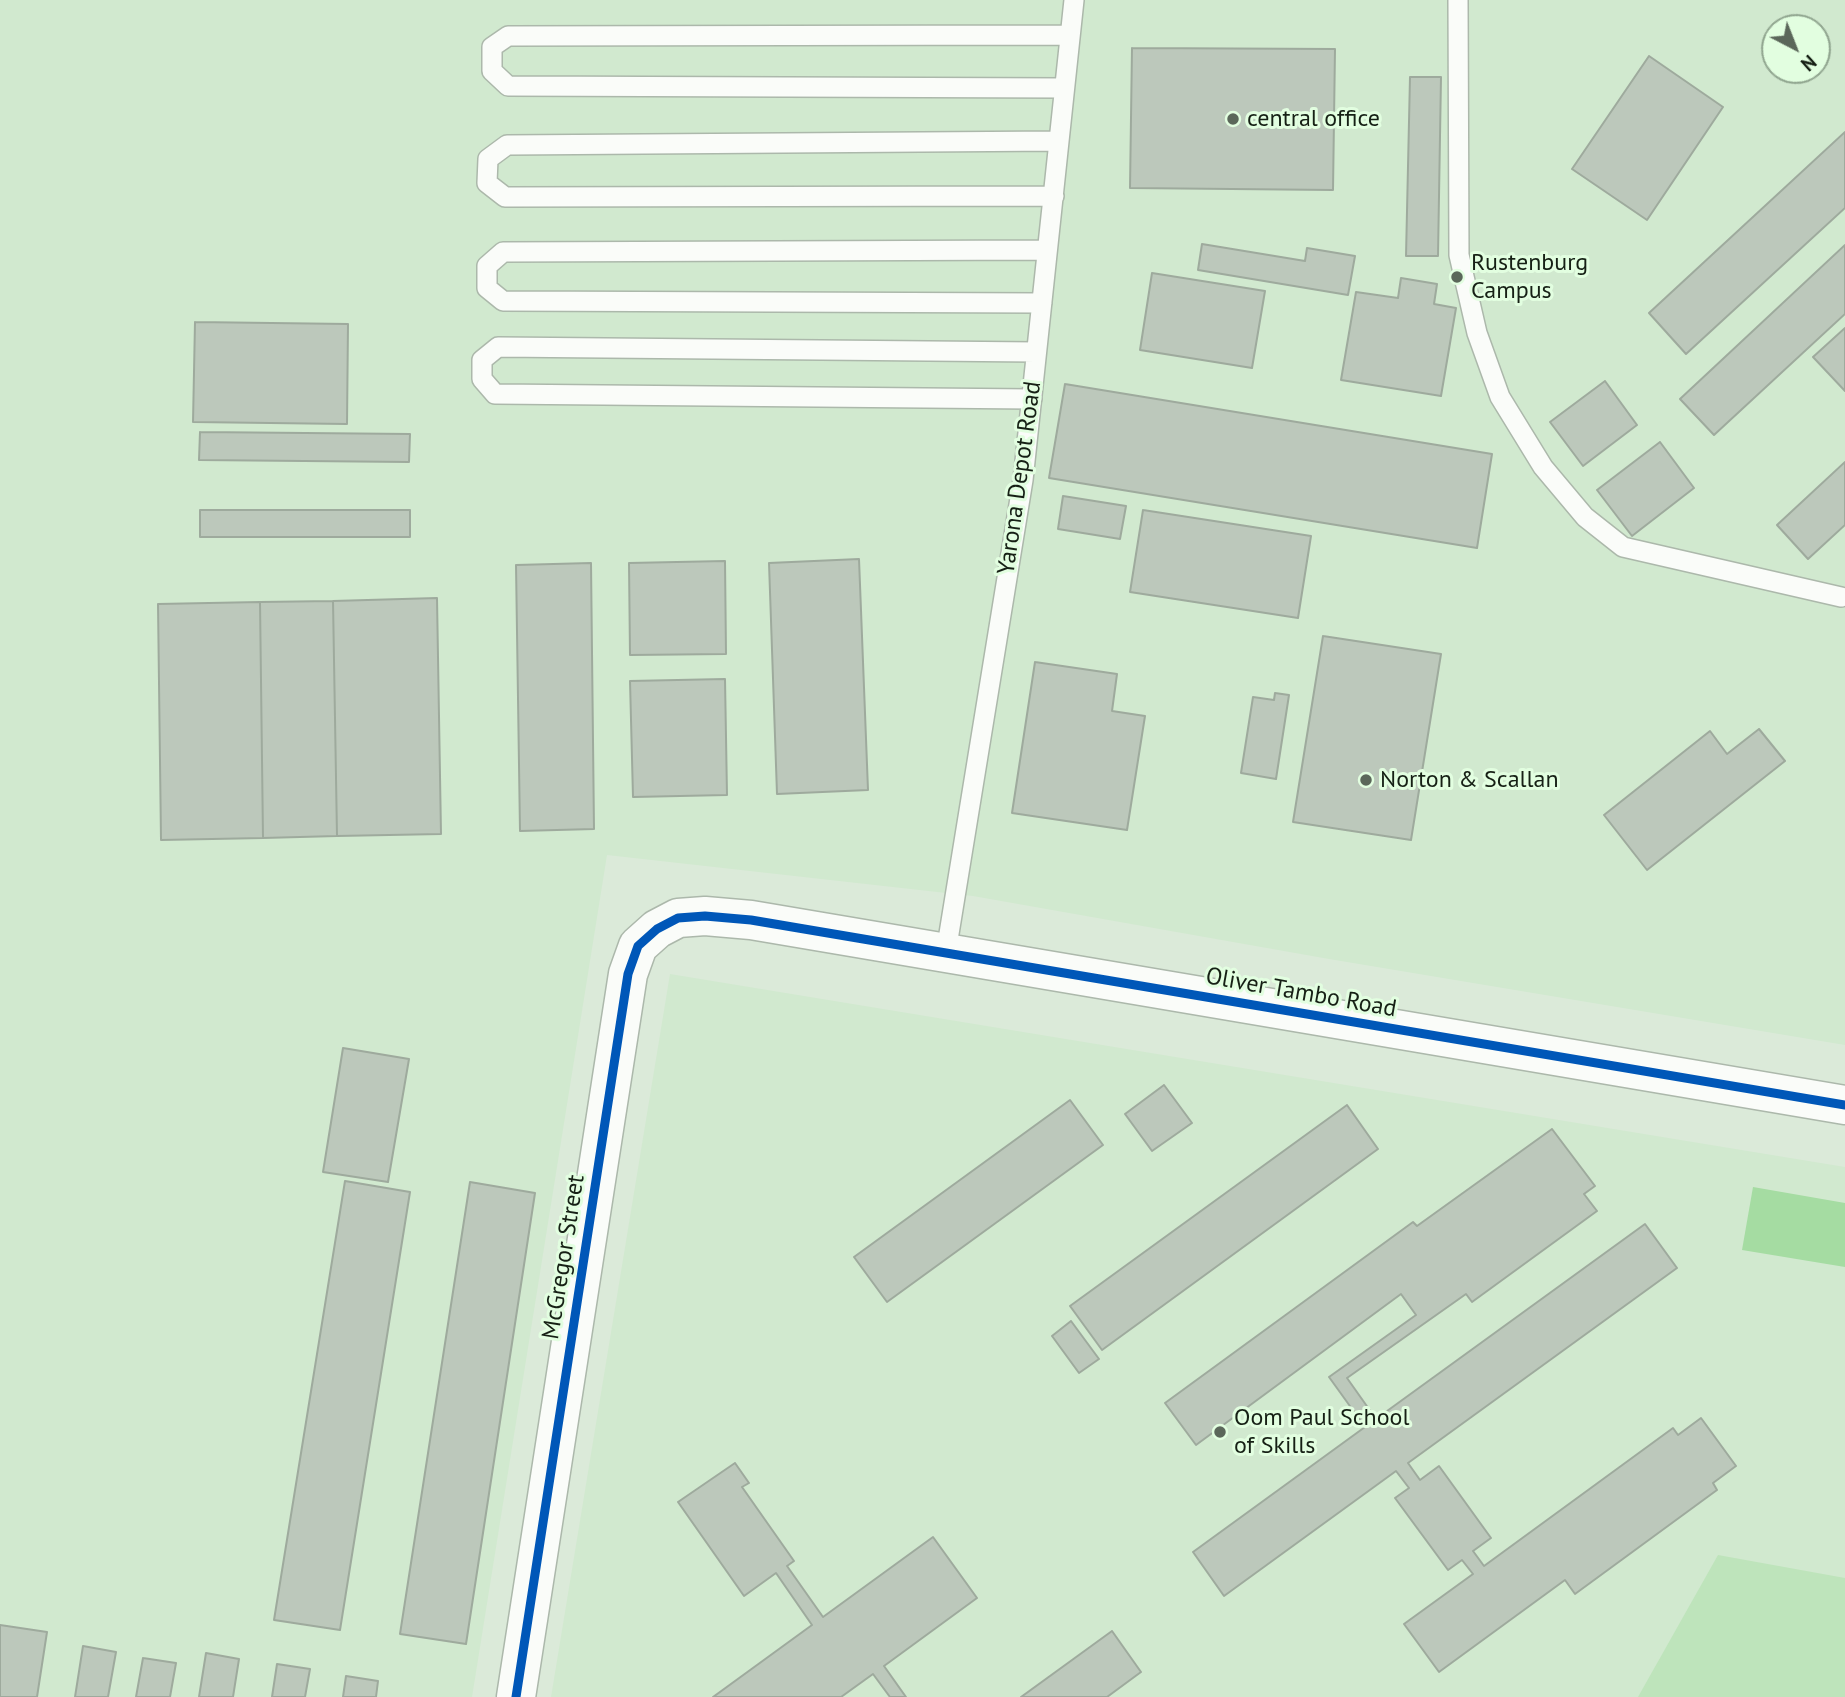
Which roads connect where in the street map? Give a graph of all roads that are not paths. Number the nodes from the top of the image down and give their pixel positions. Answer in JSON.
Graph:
{"nodes":[{"id":1,"x":1074,"y":0,"type":"edge"},
{"id":2,"x":1458,"y":0,"type":"edge"},
{"id":3,"x":1070,"y":35,"type":"junction"},
{"id":4,"x":1064,"y":88,"type":"junction"},
{"id":5,"x":1059,"y":141,"type":"junction"},
{"id":6,"x":1054,"y":196,"type":"junction"},
{"id":7,"x":1047,"y":250,"type":"junction"},
{"id":8,"x":1042,"y":303,"type":"junction"},
{"id":9,"x":1037,"y":352,"type":"junction"},
{"id":10,"x":1032,"y":399,"type":"junction"},
{"id":11,"x":1841,"y":597,"type":"dead end"},
{"id":12,"x":751,"y":920,"type":"joint"},
{"id":13,"x":946,"y":952,"type":"junction"},
{"id":14,"x":1845,"y":1105,"type":"edge"},
{"id":15,"x":516,"y":1697,"type":"edge"}],
"edges":[{"from":1,"to":3,"type":"lane","name":"Yarona Depot Road"},
{"from":2,"to":11,"type":"lane"},
{"from":3,"to":4,"type":"lane","name":"Yarona Depot Road"},
{"from":3,"to":4,"type":"lane"},
{"from":4,"to":5,"type":"lane","name":"Yarona Depot Road"},
{"from":5,"to":6,"type":"lane","name":"Yarona Depot Road"},
{"from":5,"to":6,"type":"lane"},
{"from":6,"to":7,"type":"lane","name":"Yarona Depot Road"},
{"from":7,"to":8,"type":"lane","name":"Yarona Depot Road"},
{"from":7,"to":8,"type":"lane"},
{"from":8,"to":9,"type":"lane","name":"Yarona Depot Road"},
{"from":9,"to":10,"type":"lane","name":"Yarona Depot Road"},
{"from":9,"to":10,"type":"lane"},
{"from":10,"to":13,"type":"lane","name":"Yarona Depot Road"},
{"from":12,"to":13,"type":"street","name":"Oliver Tambo Road"},
{"from":12,"to":15,"type":"street","name":"McGregor Street"},
{"from":13,"to":14,"type":"street","name":"Oliver Tambo Road"}]}
